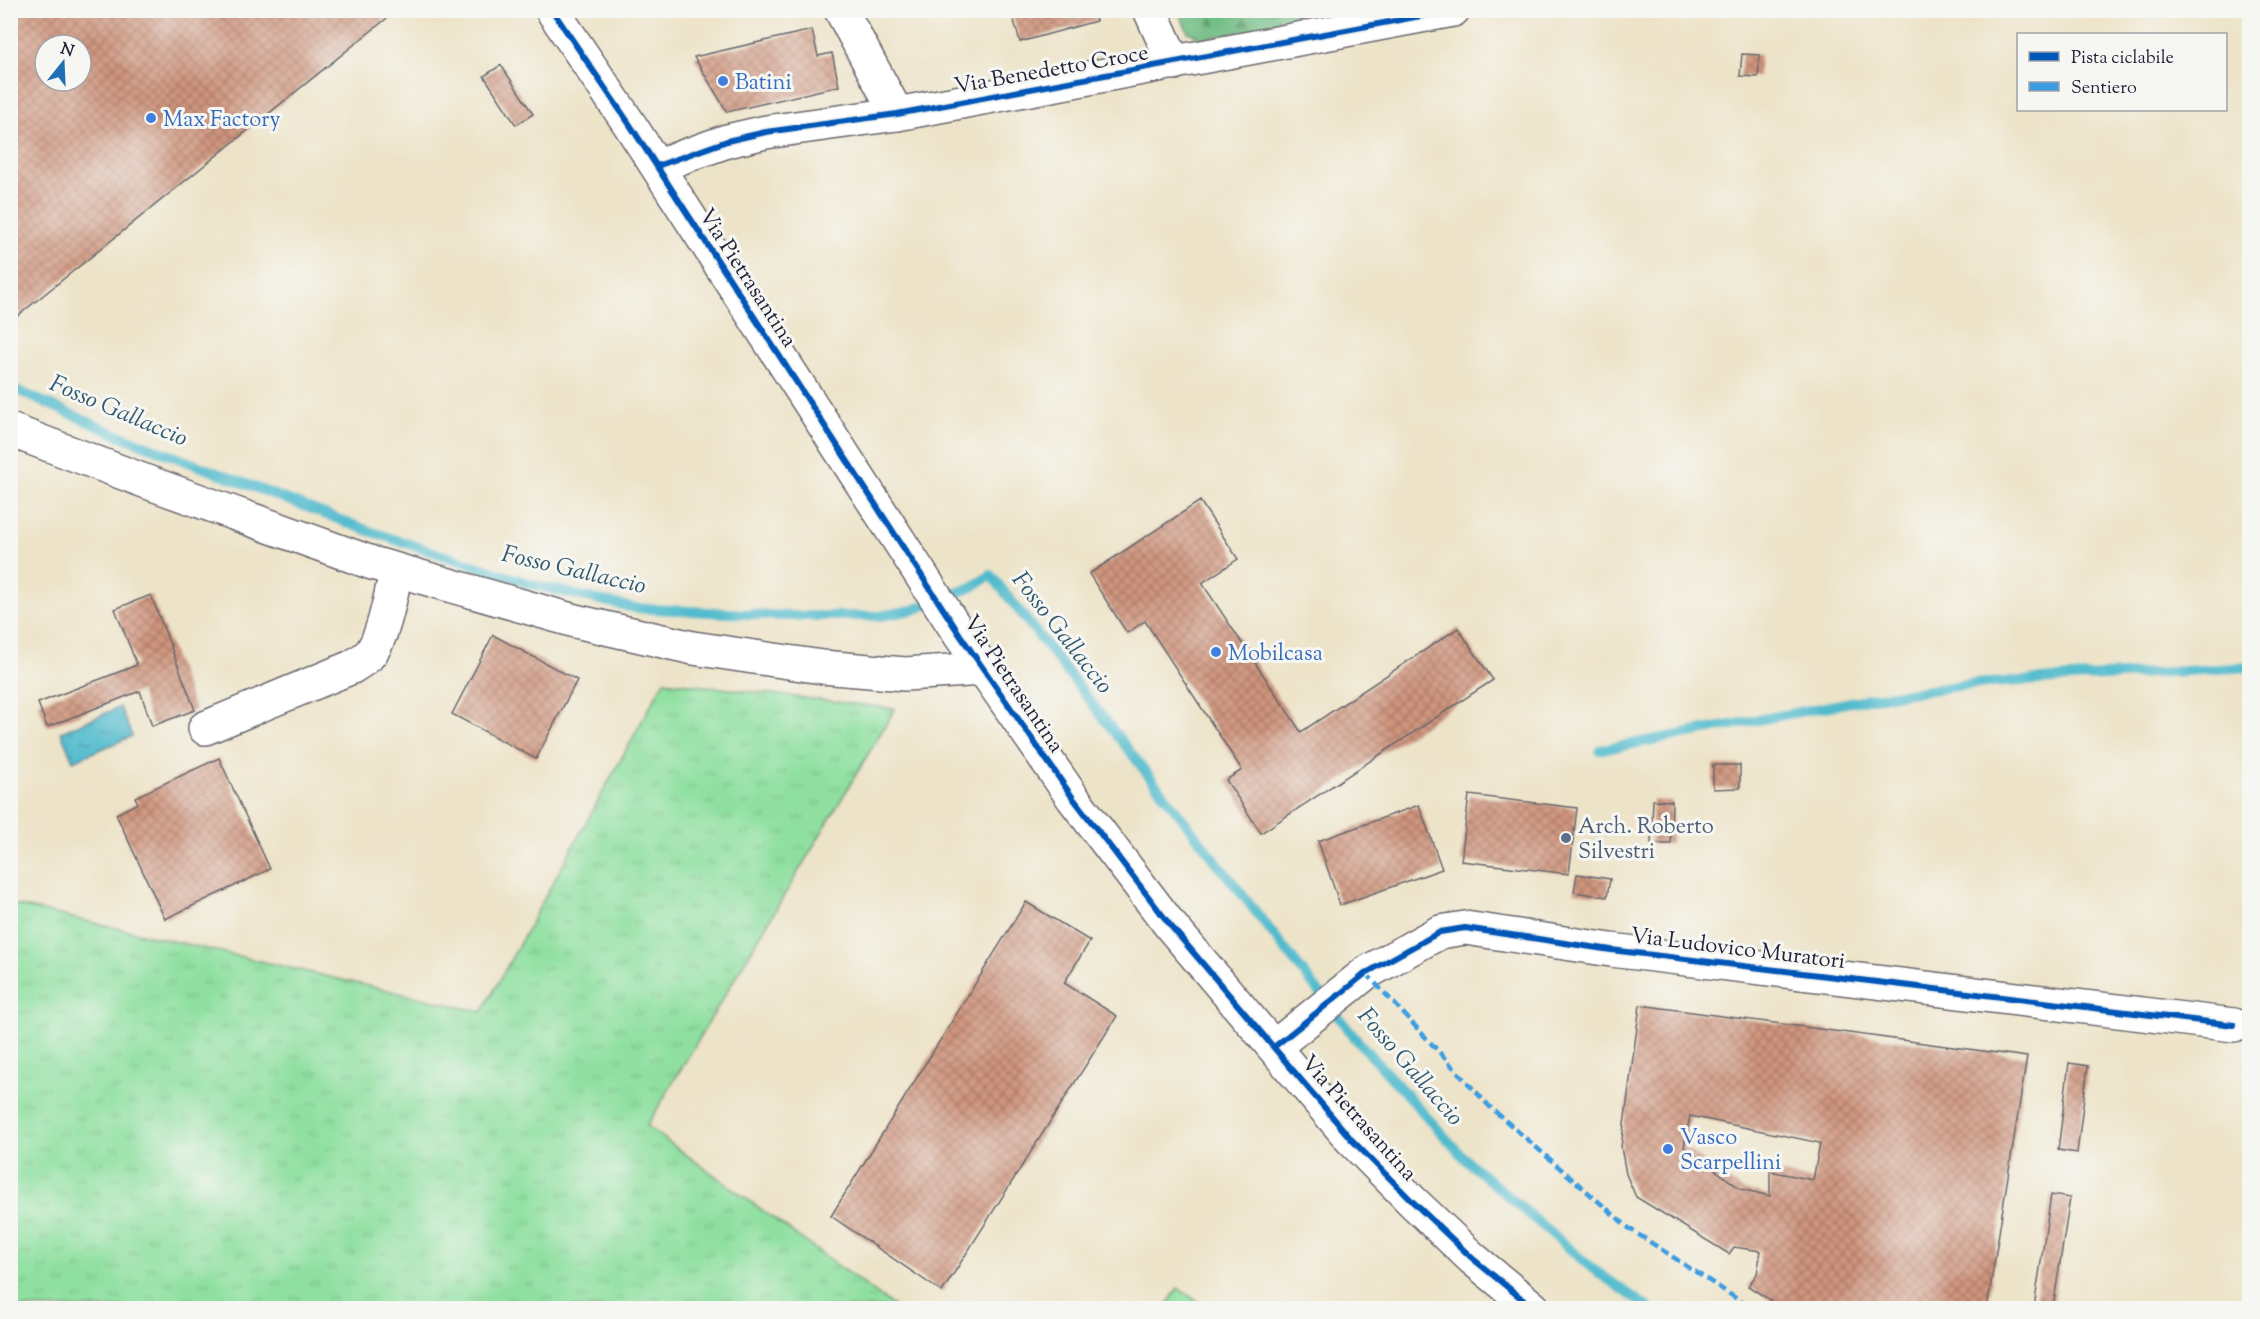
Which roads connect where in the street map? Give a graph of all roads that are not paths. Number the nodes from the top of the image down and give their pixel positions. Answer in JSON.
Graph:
{"nodes":[{"id":1,"x":552,"y":10,"type":"edge"},
{"id":2,"x":842,"y":10,"type":"edge"},
{"id":3,"x":1150,"y":10,"type":"edge"},
{"id":4,"x":1453,"y":10,"type":"edge"},
{"id":5,"x":1174,"y":63,"type":"junction"},
{"id":6,"x":897,"y":114,"type":"junction"},
{"id":7,"x":657,"y":166,"type":"junction"},
{"id":8,"x":10,"y":430,"type":"edge"},
{"id":9,"x":396,"y":570,"type":"junction"},
{"id":10,"x":983,"y":669,"type":"junction"},
{"id":11,"x":205,"y":728,"type":"dead end"},
{"id":12,"x":2234,"y":1025,"type":"dead end"},
{"id":13,"x":1274,"y":1047,"type":"junction"},
{"id":14,"x":1533,"y":1308,"type":"edge"}],
"edges":[{"from":1,"to":7,"type":"street","name":"Via Pietrasantina"},
{"from":2,"to":6,"type":"street"},
{"from":3,"to":5,"type":"street"},
{"from":4,"to":5,"type":"street","name":"Via Benedetto Croce"},
{"from":5,"to":6,"type":"street","name":"Via Benedetto Croce"},
{"from":6,"to":7,"type":"street","name":"Via Benedetto Croce"},
{"from":7,"to":10,"type":"street","name":"Via Pietrasantina"},
{"from":8,"to":9,"type":"street"},
{"from":9,"to":10,"type":"street"},
{"from":9,"to":11,"type":"street"},
{"from":10,"to":13,"type":"street","name":"Via Pietrasantina"},
{"from":12,"to":13,"type":"street","name":"Via Ludovico Muratori"},
{"from":13,"to":14,"type":"street","name":"Via Pietrasantina"}]}
